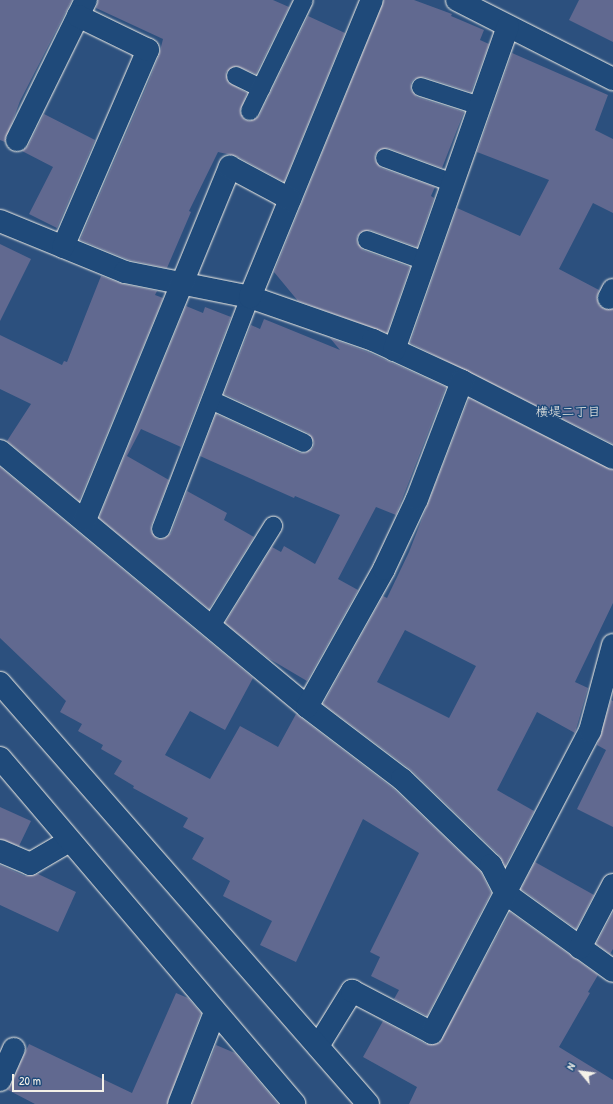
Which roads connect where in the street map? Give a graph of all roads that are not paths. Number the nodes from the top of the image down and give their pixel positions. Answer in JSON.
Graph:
{"nodes":[{"id":1,"x":304,"y":0,"type":"edge"},
{"id":2,"x":372,"y":0,"type":"edge"},
{"id":3,"x":464,"y":2,"type":"edge"},
{"id":4,"x":82,"y":8,"type":"edge"},
{"id":5,"x":508,"y":26,"type":"junction"},
{"id":6,"x":236,"y":76,"type":"dead end"},
{"id":7,"x":613,"y":79,"type":"edge"},
{"id":8,"x":421,"y":87,"type":"dead end"},
{"id":9,"x":261,"y":88,"type":"junction"},
{"id":10,"x":480,"y":106,"type":"junction"},
{"id":11,"x":250,"y":111,"type":"dead end"},
{"id":12,"x":17,"y":140,"type":"dead end"},
{"id":13,"x":385,"y":158,"type":"dead end"},
{"id":14,"x":453,"y":183,"type":"junction"},
{"id":15,"x":290,"y":199,"type":"junction"},
{"id":16,"x":0,"y":221,"type":"edge"},
{"id":17,"x":367,"y":240,"type":"dead end"},
{"id":18,"x":63,"y":247,"type":"junction"},
{"id":19,"x":425,"y":261,"type":"junction"},
{"id":20,"x":182,"y":283,"type":"junction"},
{"id":21,"x":250,"y":297,"type":"junction"},
{"id":22,"x":394,"y":350,"type":"junction"},
{"id":23,"x":462,"y":381,"type":"junction"},
{"id":24,"x":211,"y":400,"type":"junction"},
{"id":25,"x":304,"y":443,"type":"dead end"},
{"id":26,"x":0,"y":451,"type":"edge"},
{"id":27,"x":613,"y":458,"type":"edge"},
{"id":28,"x":85,"y":520,"type":"junction"},
{"id":29,"x":273,"y":526,"type":"dead end"},
{"id":30,"x":161,"y":529,"type":"dead end"},
{"id":31,"x":211,"y":626,"type":"junction"},
{"id":32,"x":613,"y":645,"type":"edge"},
{"id":33,"x":0,"y":683,"type":"edge"},
{"id":34,"x":306,"y":707,"type":"junction"},
{"id":35,"x":0,"y":758,"type":"edge"},
{"id":36,"x":69,"y":841,"type":"junction"},
{"id":37,"x":0,"y":851,"type":"edge"},
{"id":38,"x":613,"y":885,"type":"edge"},
{"id":39,"x":505,"y":893,"type":"junction"},
{"id":40,"x":580,"y":948,"type":"junction"},
{"id":41,"x":613,"y":971,"type":"edge"},
{"id":42,"x":215,"y":1012,"type":"junction"},
{"id":43,"x":318,"y":1046,"type":"junction"},
{"id":44,"x":14,"y":1048,"type":"dead end"},
{"id":45,"x":0,"y":1080,"type":"edge"},
{"id":46,"x":179,"y":1104,"type":"edge"},
{"id":47,"x":294,"y":1104,"type":"edge"},
{"id":48,"x":368,"y":1104,"type":"edge"}],
"edges":[{"from":1,"to":9,"type":"lane"},
{"from":2,"to":15,"type":"street"},
{"from":3,"to":5,"type":"street"},
{"from":4,"to":12,"type":"street"},
{"from":4,"to":18,"type":"street"},
{"from":5,"to":7,"type":"street"},
{"from":5,"to":10,"type":"street"},
{"from":6,"to":9,"type":"lane"},
{"from":8,"to":10,"type":"lane"},
{"from":9,"to":11,"type":"lane"},
{"from":10,"to":14,"type":"street"},
{"from":13,"to":14,"type":"lane"},
{"from":14,"to":19,"type":"street"},
{"from":15,"to":20,"type":"street"},
{"from":15,"to":21,"type":"street"},
{"from":16,"to":18,"type":"street"},
{"from":17,"to":19,"type":"lane"},
{"from":18,"to":20,"type":"street"},
{"from":19,"to":22,"type":"street"},
{"from":20,"to":21,"type":"street"},
{"from":20,"to":28,"type":"street"},
{"from":21,"to":22,"type":"street"},
{"from":21,"to":24,"type":"lane"},
{"from":22,"to":23,"type":"street"},
{"from":23,"to":27,"type":"street"},
{"from":23,"to":34,"type":"street"},
{"from":24,"to":25,"type":"lane"},
{"from":24,"to":30,"type":"lane"},
{"from":26,"to":28,"type":"street"},
{"from":28,"to":31,"type":"street"},
{"from":29,"to":31,"type":"lane"},
{"from":31,"to":34,"type":"street"},
{"from":32,"to":39,"type":"street"},
{"from":33,"to":43,"type":"street"},
{"from":34,"to":39,"type":"street"},
{"from":35,"to":36,"type":"street"},
{"from":36,"to":37,"type":"street"},
{"from":36,"to":42,"type":"street"},
{"from":38,"to":40,"type":"street"},
{"from":39,"to":40,"type":"street"},
{"from":39,"to":43,"type":"street"},
{"from":40,"to":41,"type":"street"},
{"from":42,"to":46,"type":"street"},
{"from":42,"to":47,"type":"street"},
{"from":43,"to":48,"type":"street"},
{"from":44,"to":45,"type":"street"}]}
